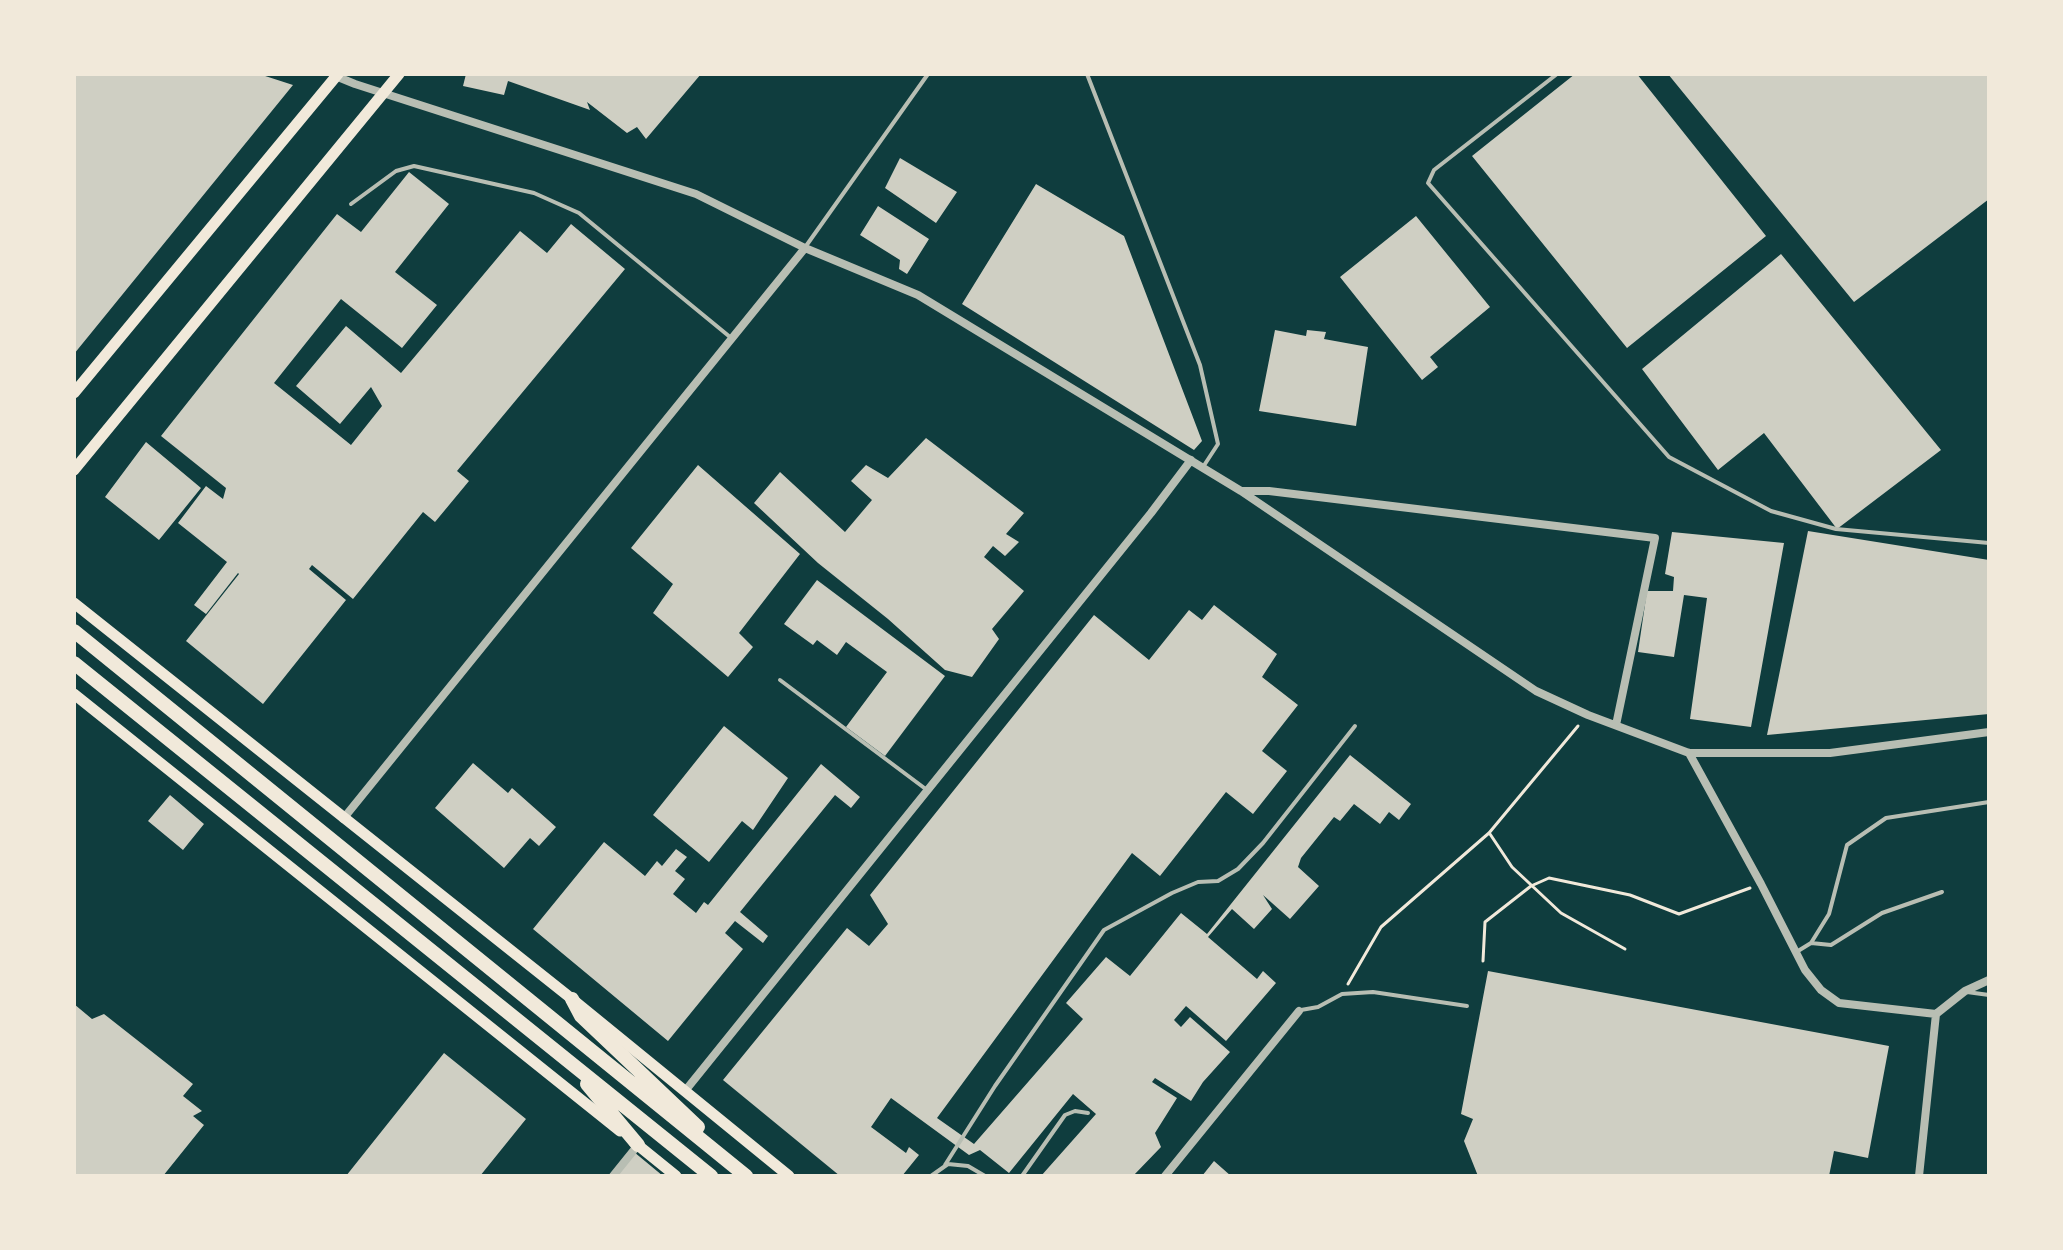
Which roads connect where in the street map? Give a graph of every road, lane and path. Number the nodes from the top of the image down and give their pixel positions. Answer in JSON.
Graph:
{"nodes":[{"id":1,"x":399,"y":74,"type":"edge"},
{"id":2,"x":928,"y":74,"type":"edge"},
{"id":3,"x":1087,"y":74,"type":"edge"},
{"id":4,"x":1557,"y":74,"type":"edge"},
{"id":5,"x":335,"y":75,"type":"edge"},
{"id":6,"x":384,"y":94,"type":"junction"},
{"id":7,"x":351,"y":204,"type":"dead end"},
{"id":8,"x":805,"y":248,"type":"junction"},
{"id":9,"x":732,"y":338,"type":"junction"},
{"id":10,"x":74,"y":393,"type":"edge"},
{"id":11,"x":1191,"y":460,"type":"junction"},
{"id":12,"x":1203,"y":467,"type":"junction"},
{"id":13,"x":74,"y":470,"type":"edge"},
{"id":14,"x":1241,"y":491,"type":"junction"},
{"id":15,"x":1989,"y":543,"type":"edge"},
{"id":16,"x":74,"y":603,"type":"edge"},
{"id":17,"x":74,"y":631,"type":"edge"},
{"id":18,"x":74,"y":663,"type":"edge"},
{"id":19,"x":780,"y":680,"type":"dead end"},
{"id":20,"x":74,"y":694,"type":"edge"},
{"id":21,"x":1588,"y":715,"type":"junction"},
{"id":22,"x":1616,"y":725,"type":"junction"},
{"id":23,"x":1355,"y":726,"type":"dead end"},
{"id":24,"x":1989,"y":732,"type":"edge"},
{"id":25,"x":1689,"y":753,"type":"junction"},
{"id":26,"x":927,"y":790,"type":"junction"},
{"id":27,"x":1989,"y":802,"type":"edge"},
{"id":28,"x":343,"y":819,"type":"junction"},
{"id":29,"x":1489,"y":833,"type":"junction"},
{"id":30,"x":1761,"y":884,"type":"junction"},
{"id":31,"x":1531,"y":886,"type":"junction"},
{"id":32,"x":1942,"y":892,"type":"dead end"},
{"id":33,"x":1811,"y":943,"type":"junction"},
{"id":34,"x":1625,"y":949,"type":"dead end"},
{"id":35,"x":1796,"y":952,"type":"junction"},
{"id":36,"x":1483,"y":961,"type":"dead end"},
{"id":37,"x":1989,"y":973,"type":"edge"},
{"id":38,"x":1988,"y":980,"type":"edge"},
{"id":39,"x":1965,"y":991,"type":"junction"},
{"id":40,"x":1342,"y":994,"type":"junction"},
{"id":41,"x":1989,"y":995,"type":"edge"},
{"id":42,"x":572,"y":999,"type":"junction"},
{"id":43,"x":1467,"y":1006,"type":"dead end"},
{"id":44,"x":1299,"y":1011,"type":"joint"},
{"id":45,"x":1936,"y":1014,"type":"junction"},
{"id":46,"x":566,"y":1059,"type":"junction"},
{"id":47,"x":685,"y":1091,"type":"junction"},
{"id":48,"x":1088,"y":1113,"type":"dead end"},
{"id":49,"x":638,"y":1145,"type":"junction"},
{"id":50,"x":724,"y":1158,"type":"junction"},
{"id":51,"x":945,"y":1165,"type":"junction"},
{"id":52,"x":613,"y":1176,"type":"edge"},
{"id":53,"x":676,"y":1176,"type":"edge"},
{"id":54,"x":711,"y":1176,"type":"edge"},
{"id":55,"x":746,"y":1176,"type":"edge"},
{"id":56,"x":789,"y":1176,"type":"edge"},
{"id":57,"x":931,"y":1176,"type":"edge"},
{"id":58,"x":985,"y":1176,"type":"edge"},
{"id":59,"x":1022,"y":1176,"type":"edge"},
{"id":60,"x":1165,"y":1176,"type":"edge"},
{"id":61,"x":1919,"y":1176,"type":"edge"}],
"edges":[{"from":1,"to":6,"type":"main road"},
{"from":2,"to":8,"type":"lane"},
{"from":3,"to":12,"type":"lane"},
{"from":4,"to":15,"type":"lane"},
{"from":5,"to":6,"type":"street"},
{"from":5,"to":10,"type":"main road"},
{"from":6,"to":8,"type":"street"},
{"from":6,"to":13,"type":"main road"},
{"from":7,"to":9,"type":"lane"},
{"from":8,"to":9,"type":"street"},
{"from":8,"to":11,"type":"street"},
{"from":9,"to":28,"type":"street"},
{"from":11,"to":12,"type":"street"},
{"from":11,"to":26,"type":"street"},
{"from":12,"to":14,"type":"street"},
{"from":14,"to":21,"type":"street"},
{"from":14,"to":22,"type":"street"},
{"from":16,"to":28,"type":"main road"},
{"from":17,"to":50,"type":"highway"},
{"from":18,"to":46,"type":"highway"},
{"from":19,"to":26,"type":"lane"},
{"from":20,"to":49,"type":"main road"},
{"from":21,"to":22,"type":"street"},
{"from":21,"to":29,"type":"path"},
{"from":22,"to":25,"type":"street"},
{"from":23,"to":51,"type":"lane"},
{"from":24,"to":25,"type":"street"},
{"from":25,"to":30,"type":"street"},
{"from":26,"to":47,"type":"street"},
{"from":27,"to":33,"type":"lane"},
{"from":28,"to":42,"type":"main road"},
{"from":29,"to":31,"type":"path"},
{"from":29,"to":40,"type":"path"},
{"from":30,"to":31,"type":"path"},
{"from":30,"to":35,"type":"street"},
{"from":31,"to":34,"type":"path"},
{"from":31,"to":36,"type":"path"},
{"from":32,"to":33,"type":"lane"},
{"from":33,"to":35,"type":"lane"},
{"from":35,"to":45,"type":"street"},
{"from":37,"to":38,"type":"lane"},
{"from":38,"to":39,"type":"street"},
{"from":39,"to":41,"type":"lane"},
{"from":39,"to":45,"type":"street"},
{"from":40,"to":43,"type":"lane"},
{"from":40,"to":44,"type":"lane"},
{"from":42,"to":47,"type":"main road"},
{"from":42,"to":50,"type":"highway"},
{"from":44,"to":60,"type":"street"},
{"from":45,"to":61,"type":"street"},
{"from":46,"to":49,"type":"highway"},
{"from":46,"to":54,"type":"highway"},
{"from":47,"to":56,"type":"main road"},
{"from":48,"to":59,"type":"lane"},
{"from":49,"to":52,"type":"street"},
{"from":49,"to":53,"type":"main road"},
{"from":50,"to":55,"type":"highway"},
{"from":51,"to":57,"type":"lane"},
{"from":51,"to":58,"type":"lane"}]}
